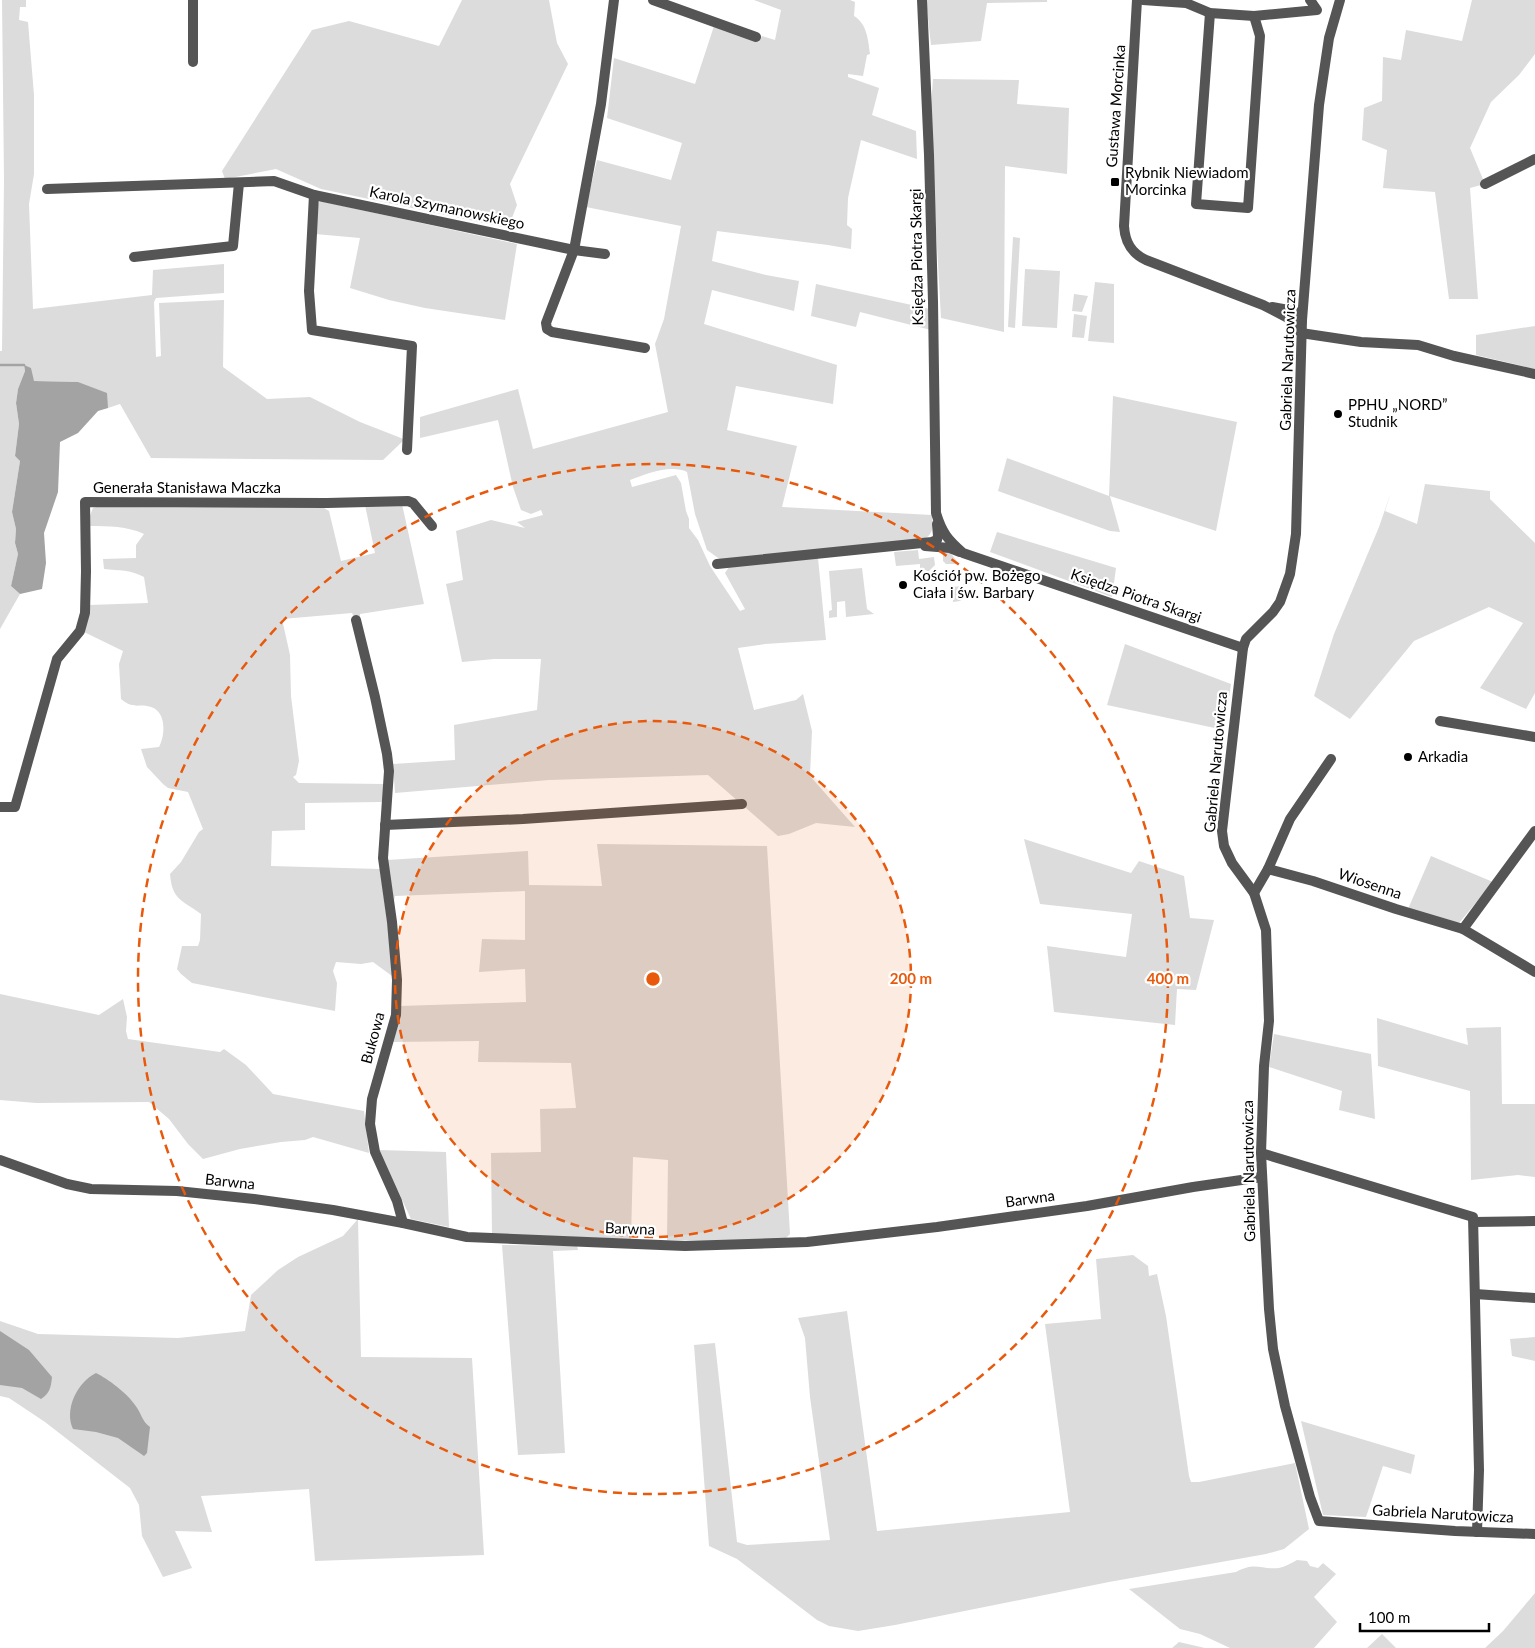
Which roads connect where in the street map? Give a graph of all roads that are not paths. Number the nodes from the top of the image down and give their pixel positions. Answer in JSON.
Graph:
{"nodes":[{"id":1,"x":192,"y":0,"type":"edge"},
{"id":2,"x":614,"y":0,"type":"edge"},
{"id":3,"x":654,"y":0,"type":"edge"},
{"id":4,"x":922,"y":0,"type":"edge"},
{"id":5,"x":1137,"y":0,"type":"edge"},
{"id":6,"x":1142,"y":0,"type":"edge"},
{"id":7,"x":1310,"y":0,"type":"edge"},
{"id":8,"x":1340,"y":0,"type":"edge"},
{"id":9,"x":1186,"y":2,"type":"edge"},
{"id":10,"x":1210,"y":13,"type":"junction"},
{"id":11,"x":1254,"y":16,"type":"junction"},
{"id":12,"x":756,"y":37,"type":"dead end"},
{"id":13,"x":193,"y":62,"type":"dead end"},
{"id":14,"x":1535,"y":159,"type":"edge"},
{"id":15,"x":239,"y":183,"type":"junction"},
{"id":16,"x":1485,"y":184,"type":"dead end"},
{"id":17,"x":47,"y":189,"type":"dead end"},
{"id":18,"x":314,"y":195,"type":"junction"},
{"id":19,"x":574,"y":250,"type":"junction"},
{"id":20,"x":605,"y":254,"type":"dead end"},
{"id":21,"x":134,"y":257,"type":"dead end"},
{"id":22,"x":1304,"y":301,"type":"junction"},
{"id":23,"x":1263,"y":305,"type":"junction"},
{"id":24,"x":1288,"y":309,"type":"junction"},
{"id":25,"x":1290,"y":319,"type":"junction"},
{"id":26,"x":1302,"y":320,"type":"junction"},
{"id":27,"x":1301,"y":333,"type":"junction"},
{"id":28,"x":645,"y":348,"type":"dead end"},
{"id":29,"x":1535,"y":374,"type":"edge"},
{"id":30,"x":408,"y":450,"type":"dead end"},
{"id":31,"x":936,"y":514,"type":"junction"},
{"id":32,"x":432,"y":526,"type":"dead end"},
{"id":33,"x":912,"y":545,"type":"junction"},
{"id":34,"x":963,"y":553,"type":"junction"},
{"id":35,"x":717,"y":564,"type":"dead end"},
{"id":36,"x":356,"y":620,"type":"dead end"},
{"id":37,"x":1243,"y":648,"type":"junction"},
{"id":38,"x":1440,"y":720,"type":"dead end"},
{"id":39,"x":1535,"y":737,"type":"edge"},
{"id":40,"x":1331,"y":759,"type":"dead end"},
{"id":41,"x":742,"y":804,"type":"dead end"},
{"id":42,"x":0,"y":807,"type":"edge"},
{"id":43,"x":385,"y":825,"type":"junction"},
{"id":44,"x":1535,"y":831,"type":"edge"},
{"id":45,"x":1268,"y":869,"type":"junction"},
{"id":46,"x":1254,"y":893,"type":"junction"},
{"id":47,"x":1463,"y":929,"type":"junction"},
{"id":48,"x":1535,"y":972,"type":"edge"},
{"id":49,"x":1261,"y":1153,"type":"junction"},
{"id":50,"x":0,"y":1160,"type":"edge"},
{"id":51,"x":1262,"y":1177,"type":"junction"},
{"id":52,"x":1535,"y":1221,"type":"edge"},
{"id":53,"x":1474,"y":1222,"type":"junction"},
{"id":54,"x":403,"y":1223,"type":"junction"},
{"id":55,"x":1474,"y":1294,"type":"junction"},
{"id":56,"x":1535,"y":1298,"type":"edge"},
{"id":57,"x":1477,"y":1532,"type":"junction"},
{"id":58,"x":1535,"y":1534,"type":"edge"}],
"edges":[{"from":1,"to":13,"type":"street"},
{"from":2,"to":19,"type":"street"},
{"from":3,"to":12,"type":"street"},
{"from":4,"to":31,"type":"street","name":"Księdza Piotra Skargi"},
{"from":5,"to":23,"type":"street","name":"Gustawa Morcinka"},
{"from":6,"to":9,"type":"street"},
{"from":7,"to":11,"type":"street"},
{"from":8,"to":22,"type":"street","name":"Gabriela Narutowicza"},
{"from":9,"to":10,"type":"street"},
{"from":10,"to":11,"type":"street"},
{"from":10,"to":11,"type":"street"},
{"from":14,"to":16,"type":"street"},
{"from":15,"to":17,"type":"street","name":"Karola Szymanowskiego"},
{"from":15,"to":18,"type":"street","name":"Karola Szymanowskiego"},
{"from":15,"to":21,"type":"street"},
{"from":18,"to":19,"type":"street","name":"Karola Szymanowskiego"},
{"from":18,"to":30,"type":"street"},
{"from":19,"to":20,"type":"street","name":"Karola Szymanowskiego"},
{"from":19,"to":28,"type":"street"},
{"from":22,"to":24,"type":"street"},
{"from":22,"to":26,"type":"street","name":"Gabriela Narutowicza"},
{"from":23,"to":24,"type":"street","name":"Gustawa Morcinka"},
{"from":23,"to":25,"type":"street","name":"Gustawa Morcinka"},
{"from":24,"to":26,"type":"street","name":"Gustawa Morcinka"},
{"from":25,"to":26,"type":"street","name":"Gustawa Morcinka"},
{"from":25,"to":27,"type":"street","name":"Gustawa Morcinka"},
{"from":26,"to":27,"type":"street","name":"Gabriela Narutowicza"},
{"from":27,"to":29,"type":"street"},
{"from":27,"to":37,"type":"street","name":"Gabriela Narutowicza"},
{"from":31,"to":33,"type":"street","name":"Księdza Piotra Skargi"},
{"from":31,"to":34,"type":"street","name":"Księdza Piotra Skargi"},
{"from":32,"to":42,"type":"street","name":"Generała Stanisława Maczka"},
{"from":33,"to":34,"type":"street","name":"Księdza Piotra Skargi"},
{"from":33,"to":35,"type":"street","name":"Księdza Piotra Skargi"},
{"from":34,"to":37,"type":"street","name":"Księdza Piotra Skargi"},
{"from":36,"to":43,"type":"street","name":"Bukowa"},
{"from":37,"to":46,"type":"street","name":"Gabriela Narutowicza"},
{"from":38,"to":39,"type":"street"},
{"from":40,"to":45,"type":"street"},
{"from":41,"to":43,"type":"street"},
{"from":43,"to":54,"type":"street","name":"Bukowa"},
{"from":44,"to":47,"type":"street"},
{"from":45,"to":46,"type":"street"},
{"from":45,"to":47,"type":"street","name":"Wiosenna"},
{"from":46,"to":49,"type":"street","name":"Gabriela Narutowicza"},
{"from":47,"to":48,"type":"street","name":"Wiosenna"},
{"from":49,"to":51,"type":"street","name":"Gabriela Narutowicza"},
{"from":49,"to":53,"type":"street"},
{"from":50,"to":54,"type":"street","name":"Barwna"},
{"from":51,"to":54,"type":"street","name":"Barwna"},
{"from":51,"to":57,"type":"street","name":"Gabriela Narutowicza"},
{"from":52,"to":53,"type":"street"},
{"from":53,"to":55,"type":"street"},
{"from":55,"to":56,"type":"street"},
{"from":55,"to":57,"type":"street"},
{"from":57,"to":58,"type":"street","name":"Gabriela Narutowicza"}]}
